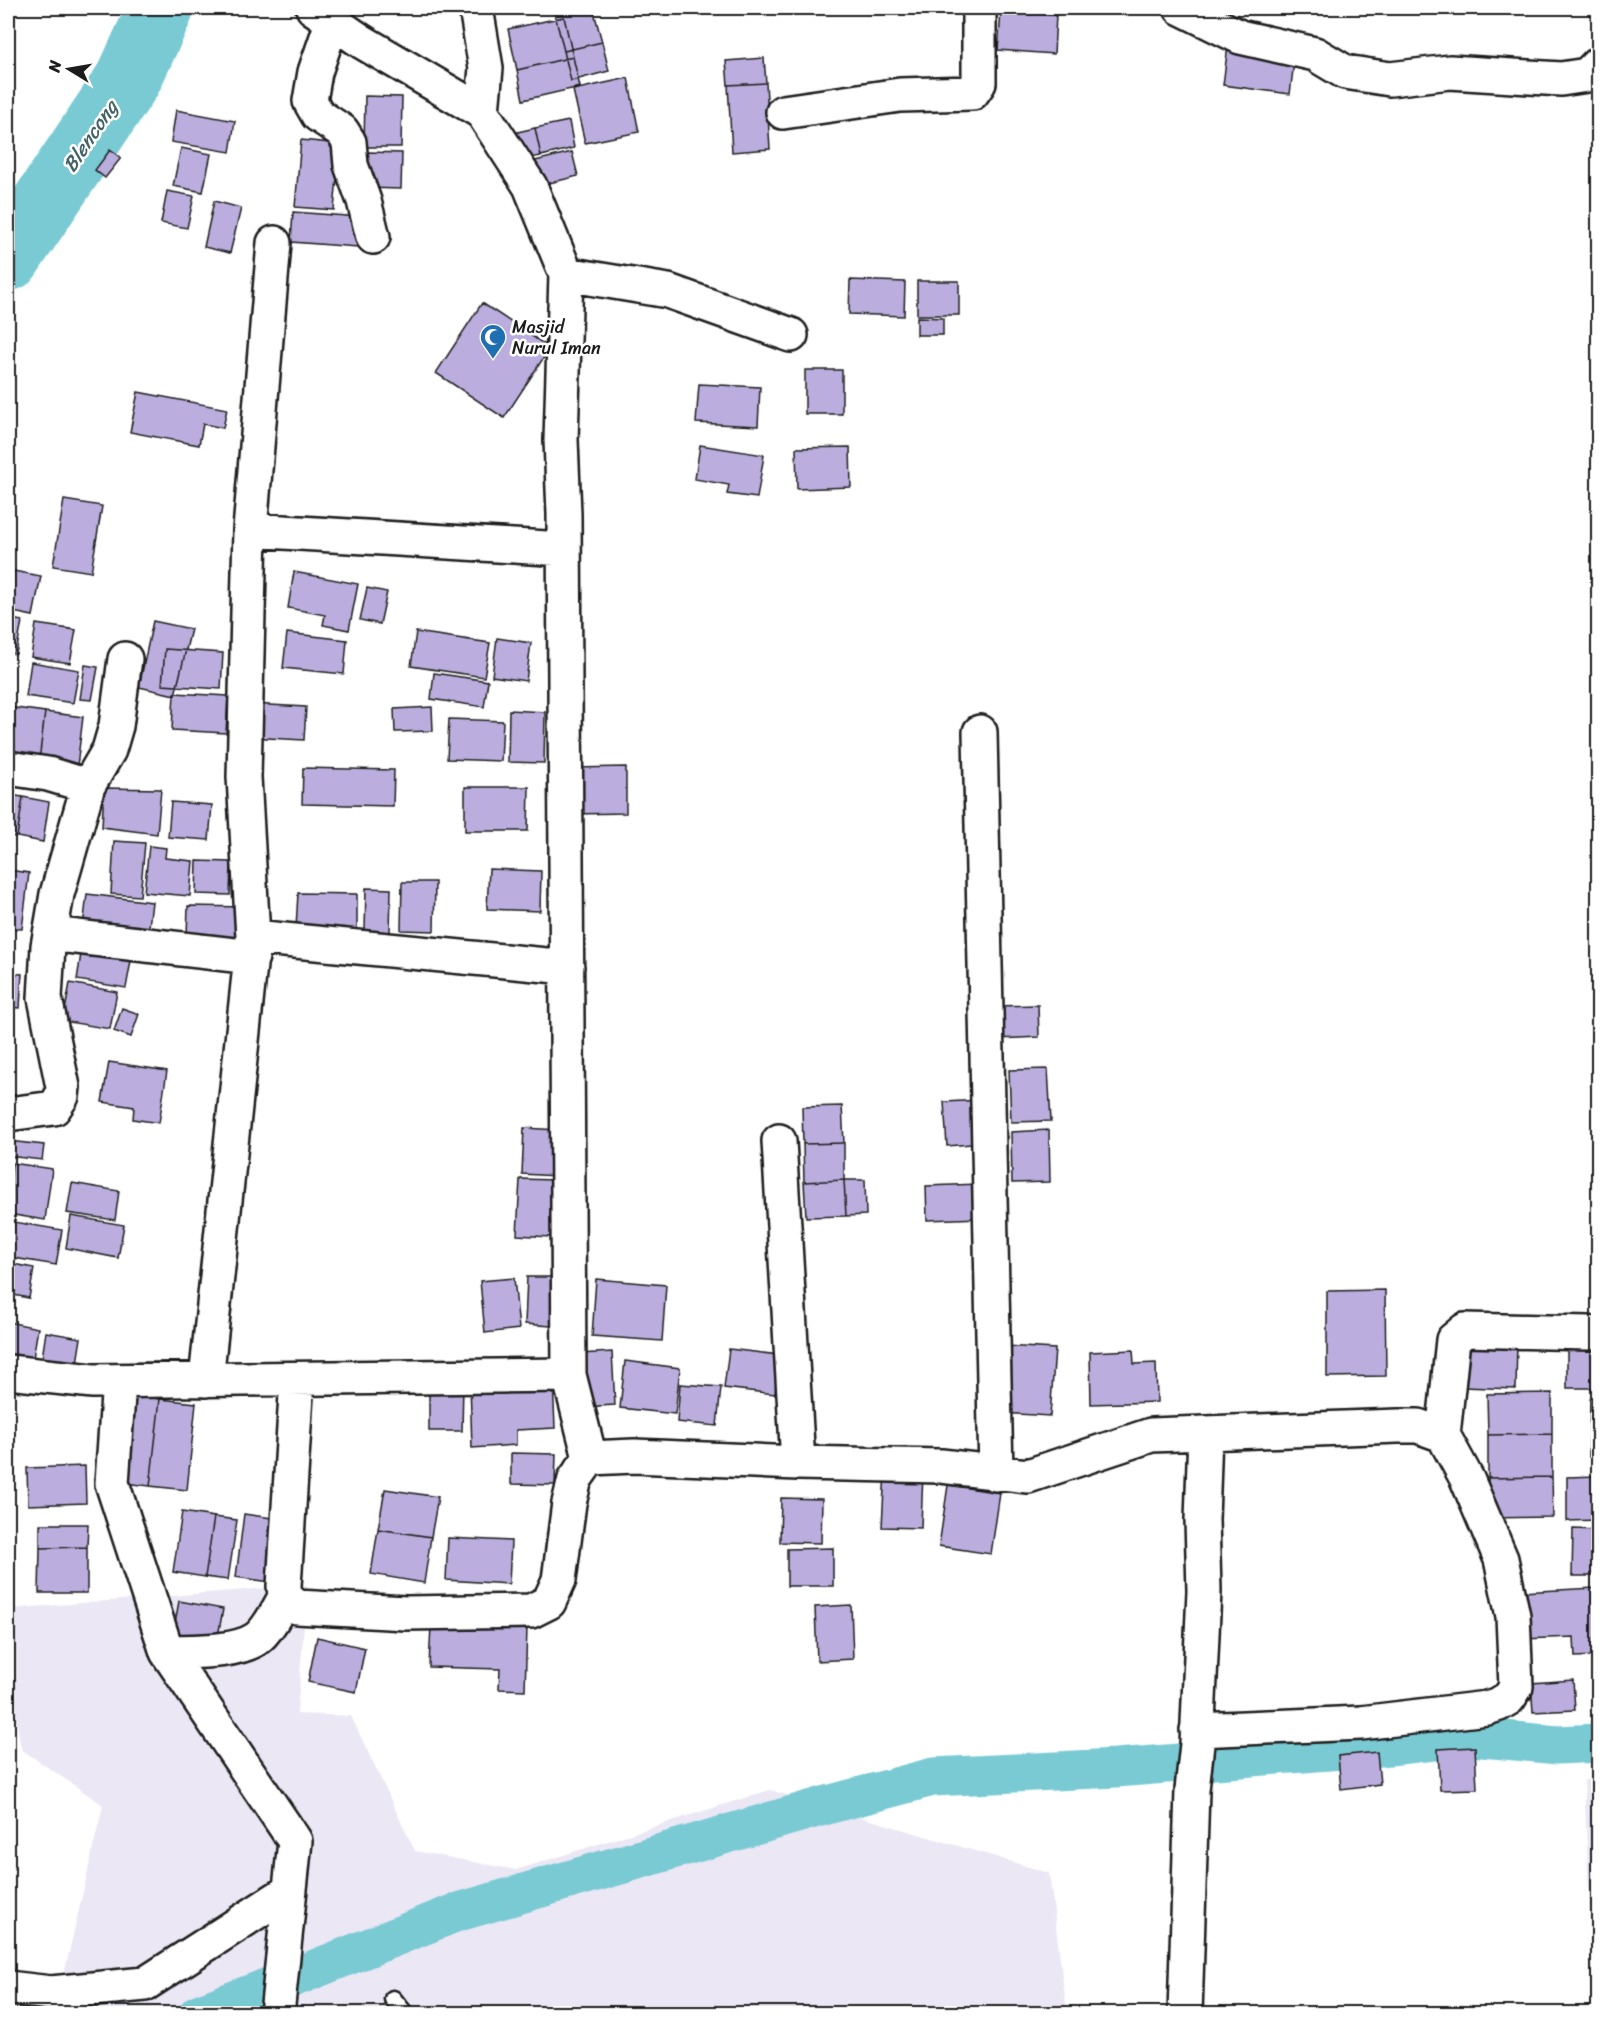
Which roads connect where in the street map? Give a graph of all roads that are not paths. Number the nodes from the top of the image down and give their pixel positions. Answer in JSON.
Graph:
{"nodes":[{"id":1,"x":476,"y":8,"type":"edge"},
{"id":2,"x":979,"y":8,"type":"edge"},
{"id":3,"x":1181,"y":8,"type":"edge"},
{"id":4,"x":328,"y":12,"type":"edge"},
{"id":5,"x":1599,"y":64,"type":"edge"},
{"id":6,"x":482,"y":112,"type":"junction"},
{"id":7,"x":783,"y":112,"type":"dead end"},
{"id":8,"x":373,"y":237,"type":"dead end"},
{"id":9,"x":274,"y":243,"type":"dead end"},
{"id":10,"x":566,"y":274,"type":"junction"},
{"id":11,"x":791,"y":335,"type":"dead end"},
{"id":12,"x":250,"y":530,"type":"junction"},
{"id":13,"x":564,"y":549,"type":"junction"},
{"id":14,"x":125,"y":659,"type":"dead end"},
{"id":15,"x":980,"y":732,"type":"dead end"},
{"id":16,"x":8,"y":768,"type":"edge"},
{"id":17,"x":88,"y":786,"type":"junction"},
{"id":18,"x":50,"y":934,"type":"junction"},
{"id":19,"x":253,"y":947,"type":"junction"},
{"id":20,"x":567,"y":967,"type":"junction"},
{"id":21,"x":8,"y":1114,"type":"edge"},
{"id":22,"x":779,"y":1141,"type":"dead end"},
{"id":23,"x":1589,"y":1333,"type":"dead end"},
{"id":24,"x":8,"y":1372,"type":"edge"},
{"id":25,"x":569,"y":1375,"type":"junction"},
{"id":26,"x":297,"y":1379,"type":"junction"},
{"id":27,"x":206,"y":1380,"type":"junction"},
{"id":28,"x":119,"y":1381,"type":"junction"},
{"id":29,"x":1205,"y":1433,"type":"junction"},
{"id":30,"x":1443,"y":1435,"type":"junction"},
{"id":31,"x":590,"y":1458,"type":"junction"},
{"id":32,"x":798,"y":1463,"type":"junction"},
{"id":33,"x":996,"y":1474,"type":"junction"},
{"id":34,"x":285,"y":1597,"type":"junction"},
{"id":35,"x":167,"y":1652,"type":"junction"},
{"id":36,"x":1197,"y":1737,"type":"junction"},
{"id":37,"x":289,"y":1891,"type":"junction"},
{"id":38,"x":8,"y":1988,"type":"edge"},
{"id":39,"x":393,"y":1999,"type":"dead end"},
{"id":40,"x":277,"y":2012,"type":"edge"},
{"id":41,"x":405,"y":2013,"type":"edge"},
{"id":42,"x":1185,"y":2013,"type":"edge"}],
"edges":[{"from":1,"to":6,"type":"street"},
{"from":2,"to":7,"type":"street"},
{"from":3,"to":5,"type":"street"},
{"from":4,"to":6,"type":"street"},
{"from":4,"to":8,"type":"street"},
{"from":6,"to":10,"type":"street"},
{"from":9,"to":12,"type":"street"},
{"from":10,"to":11,"type":"street"},
{"from":10,"to":13,"type":"street"},
{"from":12,"to":13,"type":"street"},
{"from":12,"to":19,"type":"street"},
{"from":13,"to":20,"type":"street"},
{"from":14,"to":17,"type":"street"},
{"from":15,"to":33,"type":"street"},
{"from":16,"to":17,"type":"street"},
{"from":17,"to":18,"type":"street"},
{"from":18,"to":19,"type":"street"},
{"from":18,"to":21,"type":"street"},
{"from":19,"to":20,"type":"street"},
{"from":19,"to":27,"type":"street"},
{"from":20,"to":25,"type":"street"},
{"from":22,"to":32,"type":"street"},
{"from":23,"to":30,"type":"street"},
{"from":24,"to":28,"type":"street"},
{"from":25,"to":26,"type":"street"},
{"from":25,"to":31,"type":"street"},
{"from":26,"to":27,"type":"street"},
{"from":26,"to":34,"type":"street"},
{"from":27,"to":28,"type":"street"},
{"from":28,"to":35,"type":"street"},
{"from":29,"to":30,"type":"street"},
{"from":29,"to":33,"type":"street"},
{"from":29,"to":36,"type":"street"},
{"from":30,"to":36,"type":"street"},
{"from":31,"to":32,"type":"street"},
{"from":31,"to":34,"type":"street"},
{"from":32,"to":33,"type":"street"},
{"from":34,"to":35,"type":"street"},
{"from":35,"to":37,"type":"street"},
{"from":36,"to":42,"type":"street"},
{"from":37,"to":38,"type":"street"},
{"from":37,"to":40,"type":"street"},
{"from":39,"to":41,"type":"lane"}]}
